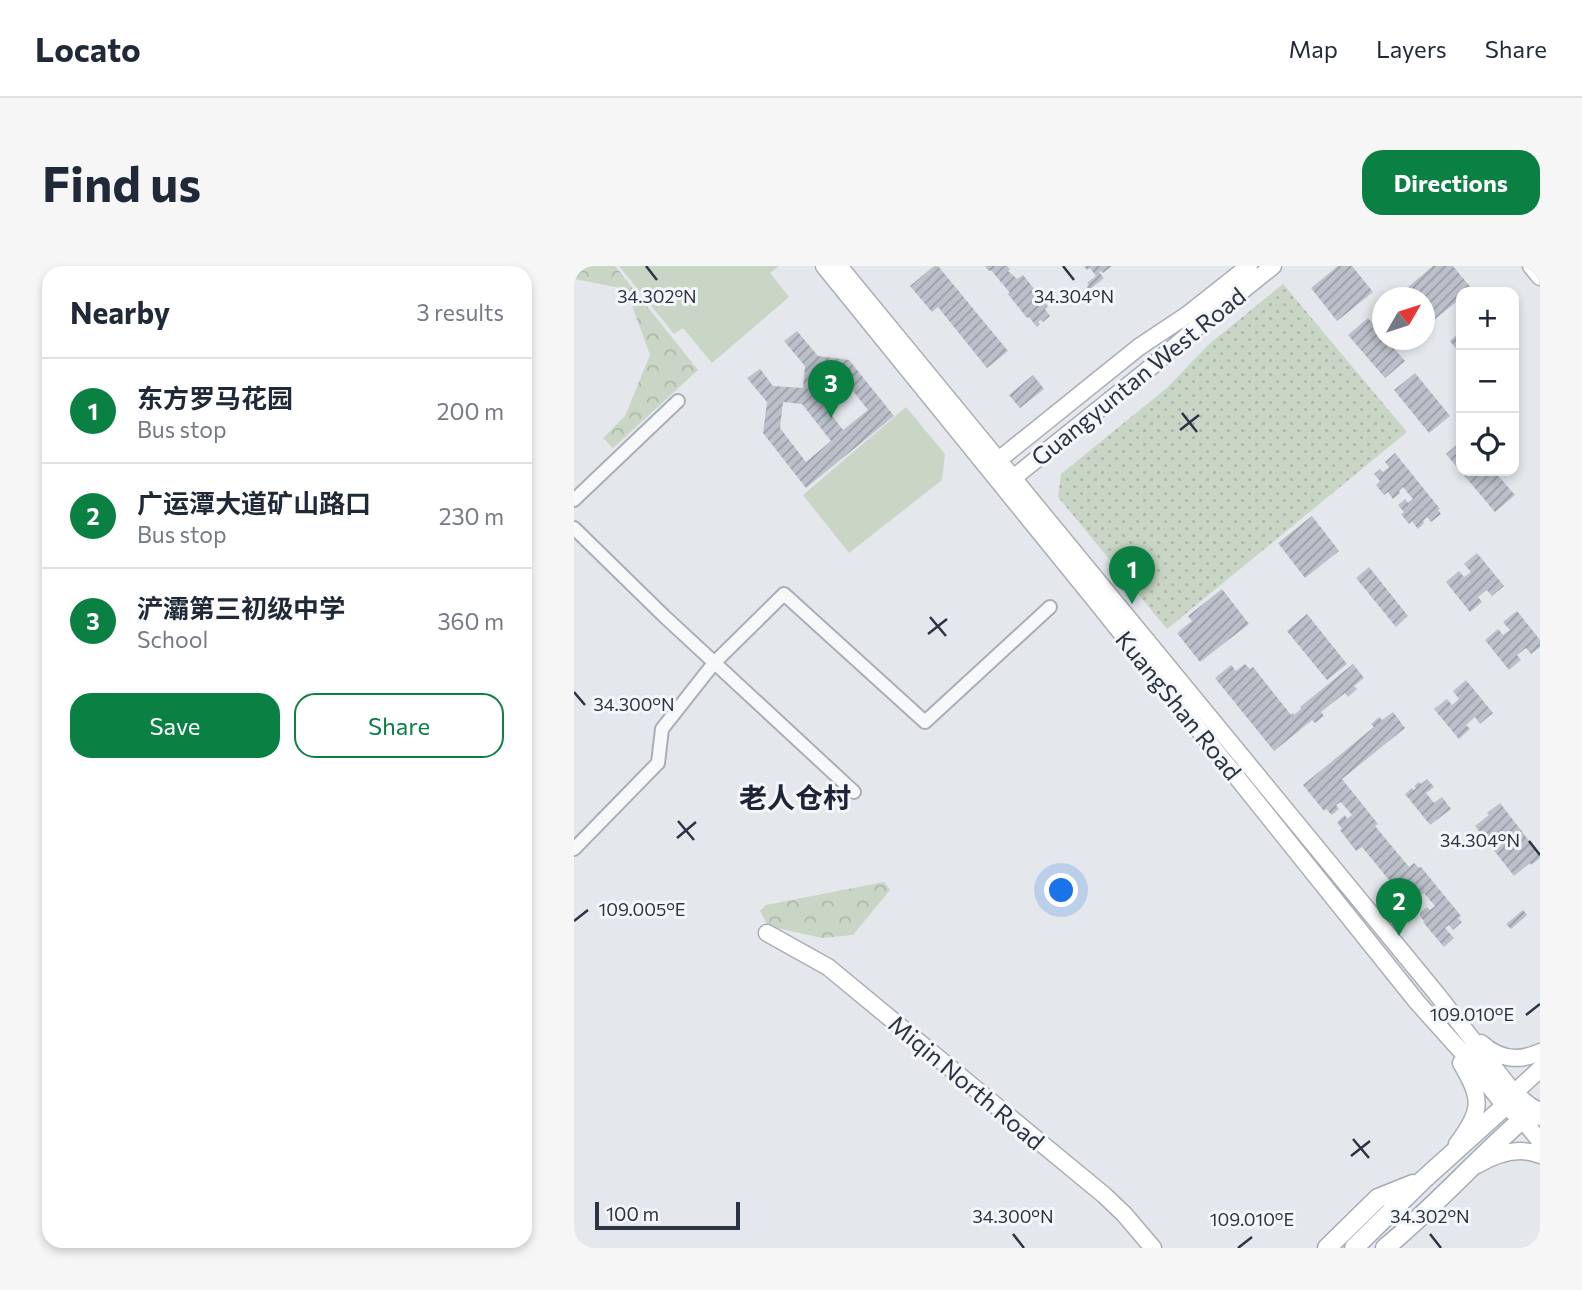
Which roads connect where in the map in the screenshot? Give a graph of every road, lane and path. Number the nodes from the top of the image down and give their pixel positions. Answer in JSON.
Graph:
{"nodes":[{"id":1,"x":824,"y":266,"type":"edge"},
{"id":2,"x":839,"y":266,"type":"edge"},
{"id":3,"x":1249,"y":266,"type":"edge"},
{"id":4,"x":1273,"y":266,"type":"edge"},
{"id":5,"x":1531,"y":266,"type":"edge"},
{"id":6,"x":1540,"y":277,"type":"edge"},
{"id":7,"x":678,"y":401,"type":"dead end"},
{"id":8,"x":993,"y":465,"type":"junction"},
{"id":9,"x":1007,"y":482,"type":"junction"},
{"id":10,"x":574,"y":500,"type":"edge"},
{"id":11,"x":574,"y":528,"type":"edge"},
{"id":12,"x":1050,"y":607,"type":"dead end"},
{"id":13,"x":714,"y":663,"type":"junction"},
{"id":14,"x":854,"y":792,"type":"dead end"},
{"id":15,"x":574,"y":849,"type":"edge"},
{"id":16,"x":767,"y":933,"type":"dead end"},
{"id":17,"x":1460,"y":1023,"type":"junction"},
{"id":18,"x":1440,"y":1028,"type":"junction"},
{"id":19,"x":1540,"y":1052,"type":"edge"},
{"id":20,"x":1540,"y":1069,"type":"edge"},
{"id":21,"x":1510,"y":1099,"type":"junction"},
{"id":22,"x":1534,"y":1112,"type":"edge"},
{"id":23,"x":1540,"y":1140,"type":"edge"},
{"id":24,"x":1540,"y":1155,"type":"edge"},
{"id":25,"x":1443,"y":1162,"type":"junction"},
{"id":26,"x":1469,"y":1170,"type":"junction"},
{"id":27,"x":1423,"y":1180,"type":"junction"},
{"id":28,"x":1153,"y":1248,"type":"edge"},
{"id":29,"x":1327,"y":1248,"type":"edge"},
{"id":30,"x":1354,"y":1248,"type":"edge"},
{"id":31,"x":1385,"y":1248,"type":"edge"}],
"edges":[{"from":1,"to":8,"type":"main road","name":"KuangShan Road"},
{"from":2,"to":8,"type":"main road","name":"KuangShan Road"},
{"from":3,"to":8,"type":"main road","name":"Guangyuntan West Road"},
{"from":4,"to":9,"type":"main road","name":"Guangyuntan West Road"},
{"from":5,"to":6,"type":"main road"},
{"from":7,"to":10,"type":"street"},
{"from":8,"to":9,"type":"main road","name":"KuangShan Road"},
{"from":9,"to":17,"type":"main road","name":"KuangShan Road"},
{"from":9,"to":18,"type":"main road","name":"KuangShan Road"},
{"from":11,"to":13,"type":"street"},
{"from":12,"to":13,"type":"street"},
{"from":13,"to":14,"type":"street"},
{"from":13,"to":15,"type":"street"},
{"from":16,"to":28,"type":"main road","name":"Miqin North Road"},
{"from":17,"to":19,"type":"main road"},
{"from":17,"to":21,"type":"main road","name":"KuangShan Road"},
{"from":18,"to":21,"type":"main road","name":"KuangShan Road"},
{"from":18,"to":25,"type":"main road"},
{"from":20,"to":21,"type":"main road"},
{"from":21,"to":22,"type":"main road","name":"KuangShan Road"},
{"from":21,"to":25,"type":"main road"},
{"from":22,"to":23,"type":"main road","name":"KuangShan Road"},
{"from":22,"to":26,"type":"main road"},
{"from":24,"to":26,"type":"main road"},
{"from":25,"to":27,"type":"main road"},
{"from":26,"to":31,"type":"main road"},
{"from":27,"to":29,"type":"main road"},
{"from":27,"to":30,"type":"main road"}]}
